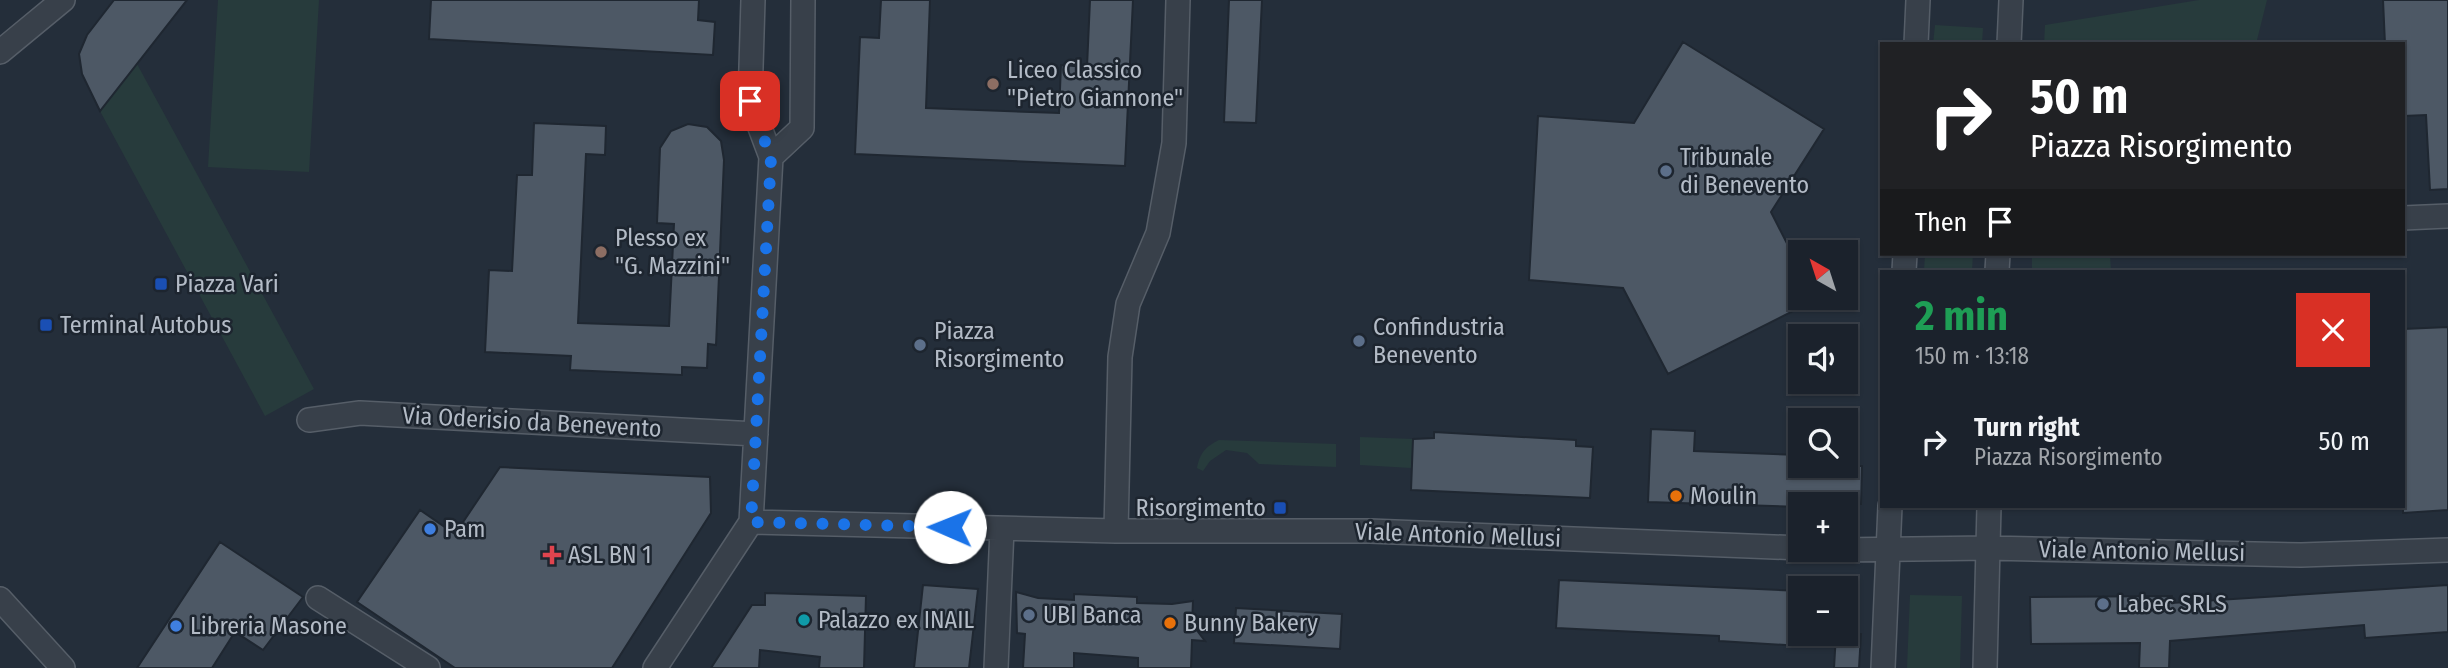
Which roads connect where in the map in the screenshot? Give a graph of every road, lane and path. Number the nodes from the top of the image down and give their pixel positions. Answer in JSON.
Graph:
{"nodes":[{"id":1,"x":64,"y":0,"type":"edge"},
{"id":2,"x":753,"y":0,"type":"edge"},
{"id":3,"x":803,"y":0,"type":"edge"},
{"id":4,"x":1178,"y":0,"type":"edge"},
{"id":5,"x":1918,"y":0,"type":"edge"},
{"id":6,"x":2011,"y":0,"type":"edge"},
{"id":7,"x":1916,"y":42,"type":"edge"},
{"id":8,"x":2009,"y":42,"type":"edge"},
{"id":9,"x":0,"y":52,"type":"edge"},
{"id":10,"x":771,"y":158,"type":"junction"},
{"id":11,"x":2448,"y":216,"type":"edge"},
{"id":12,"x":2405,"y":218,"type":"edge"},
{"id":13,"x":309,"y":419,"type":"dead end"},
{"id":14,"x":755,"y":435,"type":"junction"},
{"id":15,"x":1890,"y":508,"type":"edge"},
{"id":16,"x":1989,"y":508,"type":"edge"},
{"id":17,"x":751,"y":522,"type":"junction"},
{"id":18,"x":1002,"y":529,"type":"junction"},
{"id":19,"x":1116,"y":531,"type":"junction"},
{"id":20,"x":1788,"y":547,"type":"edge"},
{"id":21,"x":1987,"y":548,"type":"junction"},
{"id":22,"x":1858,"y":550,"type":"edge"},
{"id":23,"x":2448,"y":550,"type":"edge"},
{"id":24,"x":1889,"y":551,"type":"junction"},
{"id":25,"x":318,"y":598,"type":"dead end"},
{"id":26,"x":0,"y":599,"type":"edge"},
{"id":27,"x":63,"y":668,"type":"edge"},
{"id":28,"x":428,"y":668,"type":"edge"},
{"id":29,"x":655,"y":668,"type":"edge"},
{"id":30,"x":996,"y":668,"type":"edge"},
{"id":31,"x":1883,"y":668,"type":"edge"},
{"id":32,"x":1985,"y":668,"type":"edge"}],
"edges":[{"from":1,"to":9,"type":"street"},
{"from":2,"to":10,"type":"street"},
{"from":3,"to":10,"type":"street"},
{"from":4,"to":19,"type":"street"},
{"from":5,"to":7,"type":"street"},
{"from":6,"to":8,"type":"street"},
{"from":10,"to":14,"type":"street"},
{"from":11,"to":12,"type":"street"},
{"from":13,"to":14,"type":"street","name":"Via Oderisio da Benevento"},
{"from":14,"to":17,"type":"street"},
{"from":15,"to":24,"type":"street"},
{"from":16,"to":21,"type":"street"},
{"from":17,"to":18,"type":"street"},
{"from":17,"to":29,"type":"street"},
{"from":18,"to":19,"type":"street"},
{"from":18,"to":30,"type":"street"},
{"from":19,"to":20,"type":"street","name":"Viale Antonio Mellusi"},
{"from":21,"to":23,"type":"street","name":"Viale Antonio Mellusi"},
{"from":21,"to":24,"type":"street","name":"Viale Antonio Mellusi"},
{"from":21,"to":32,"type":"street"},
{"from":22,"to":24,"type":"street","name":"Viale Antonio Mellusi"},
{"from":24,"to":31,"type":"street"},
{"from":25,"to":28,"type":"street"},
{"from":26,"to":27,"type":"street"}]}
